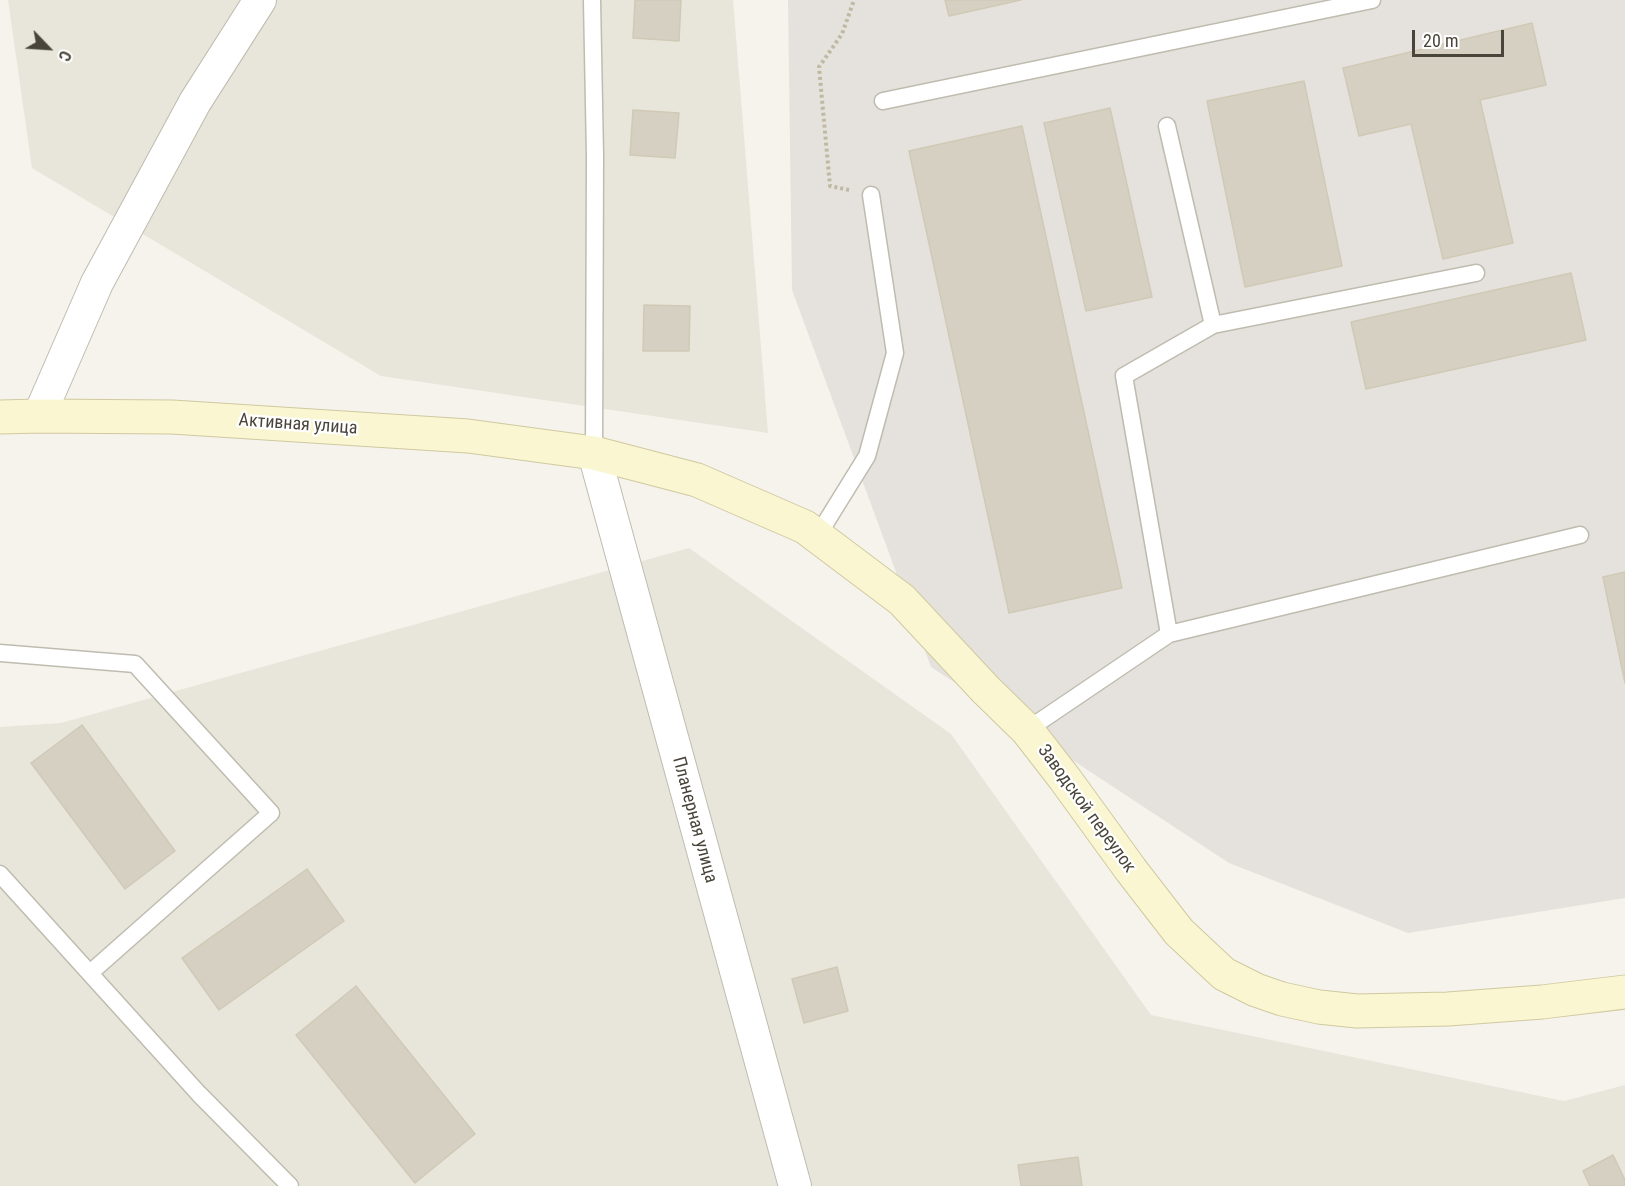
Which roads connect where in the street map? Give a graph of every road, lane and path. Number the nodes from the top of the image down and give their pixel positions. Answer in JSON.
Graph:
{"nodes":[{"id":1,"x":260,"y":0,"type":"edge"},
{"id":2,"x":592,"y":0,"type":"edge"},
{"id":3,"x":854,"y":0,"type":"edge"},
{"id":4,"x":1372,"y":0,"type":"edge"},
{"id":5,"x":883,"y":102,"type":"dead end"},
{"id":6,"x":1167,"y":126,"type":"dead end"},
{"id":7,"x":871,"y":195,"type":"joint"},
{"id":8,"x":1476,"y":273,"type":"dead end"},
{"id":9,"x":1213,"y":325,"type":"junction"},
{"id":10,"x":39,"y":416,"type":"junction"},
{"id":11,"x":0,"y":417,"type":"edge"},
{"id":12,"x":594,"y":453,"type":"junction"},
{"id":13,"x":1580,"y":535,"type":"dead end"},
{"id":14,"x":818,"y":536,"type":"junction"},
{"id":15,"x":1169,"y":634,"type":"junction"},
{"id":16,"x":0,"y":653,"type":"edge"},
{"id":17,"x":1027,"y":730,"type":"junction"},
{"id":18,"x":0,"y":874,"type":"edge"},
{"id":19,"x":90,"y":973,"type":"junction"},
{"id":20,"x":1625,"y":992,"type":"edge"},
{"id":21,"x":290,"y":1186,"type":"edge"},
{"id":22,"x":795,"y":1186,"type":"edge"}],
"edges":[{"from":1,"to":10,"type":"street"},
{"from":2,"to":12,"type":"lane"},
{"from":3,"to":7,"type":"path"},
{"from":4,"to":5,"type":"lane"},
{"from":6,"to":9,"type":"lane"},
{"from":7,"to":14,"type":"lane"},
{"from":8,"to":9,"type":"lane"},
{"from":9,"to":15,"type":"lane"},
{"from":10,"to":11,"type":"main road","name":"Активная улица"},
{"from":10,"to":12,"type":"main road","name":"Активная улица"},
{"from":12,"to":14,"type":"main road","name":"Заводской переулок"},
{"from":12,"to":22,"type":"street","name":"Планерная улица"},
{"from":13,"to":15,"type":"lane"},
{"from":14,"to":17,"type":"main road","name":"Заводской переулок"},
{"from":15,"to":17,"type":"lane"},
{"from":16,"to":19,"type":"lane"},
{"from":17,"to":20,"type":"main road","name":"Заводской переулок"},
{"from":18,"to":19,"type":"lane"},
{"from":19,"to":21,"type":"lane"}]}
